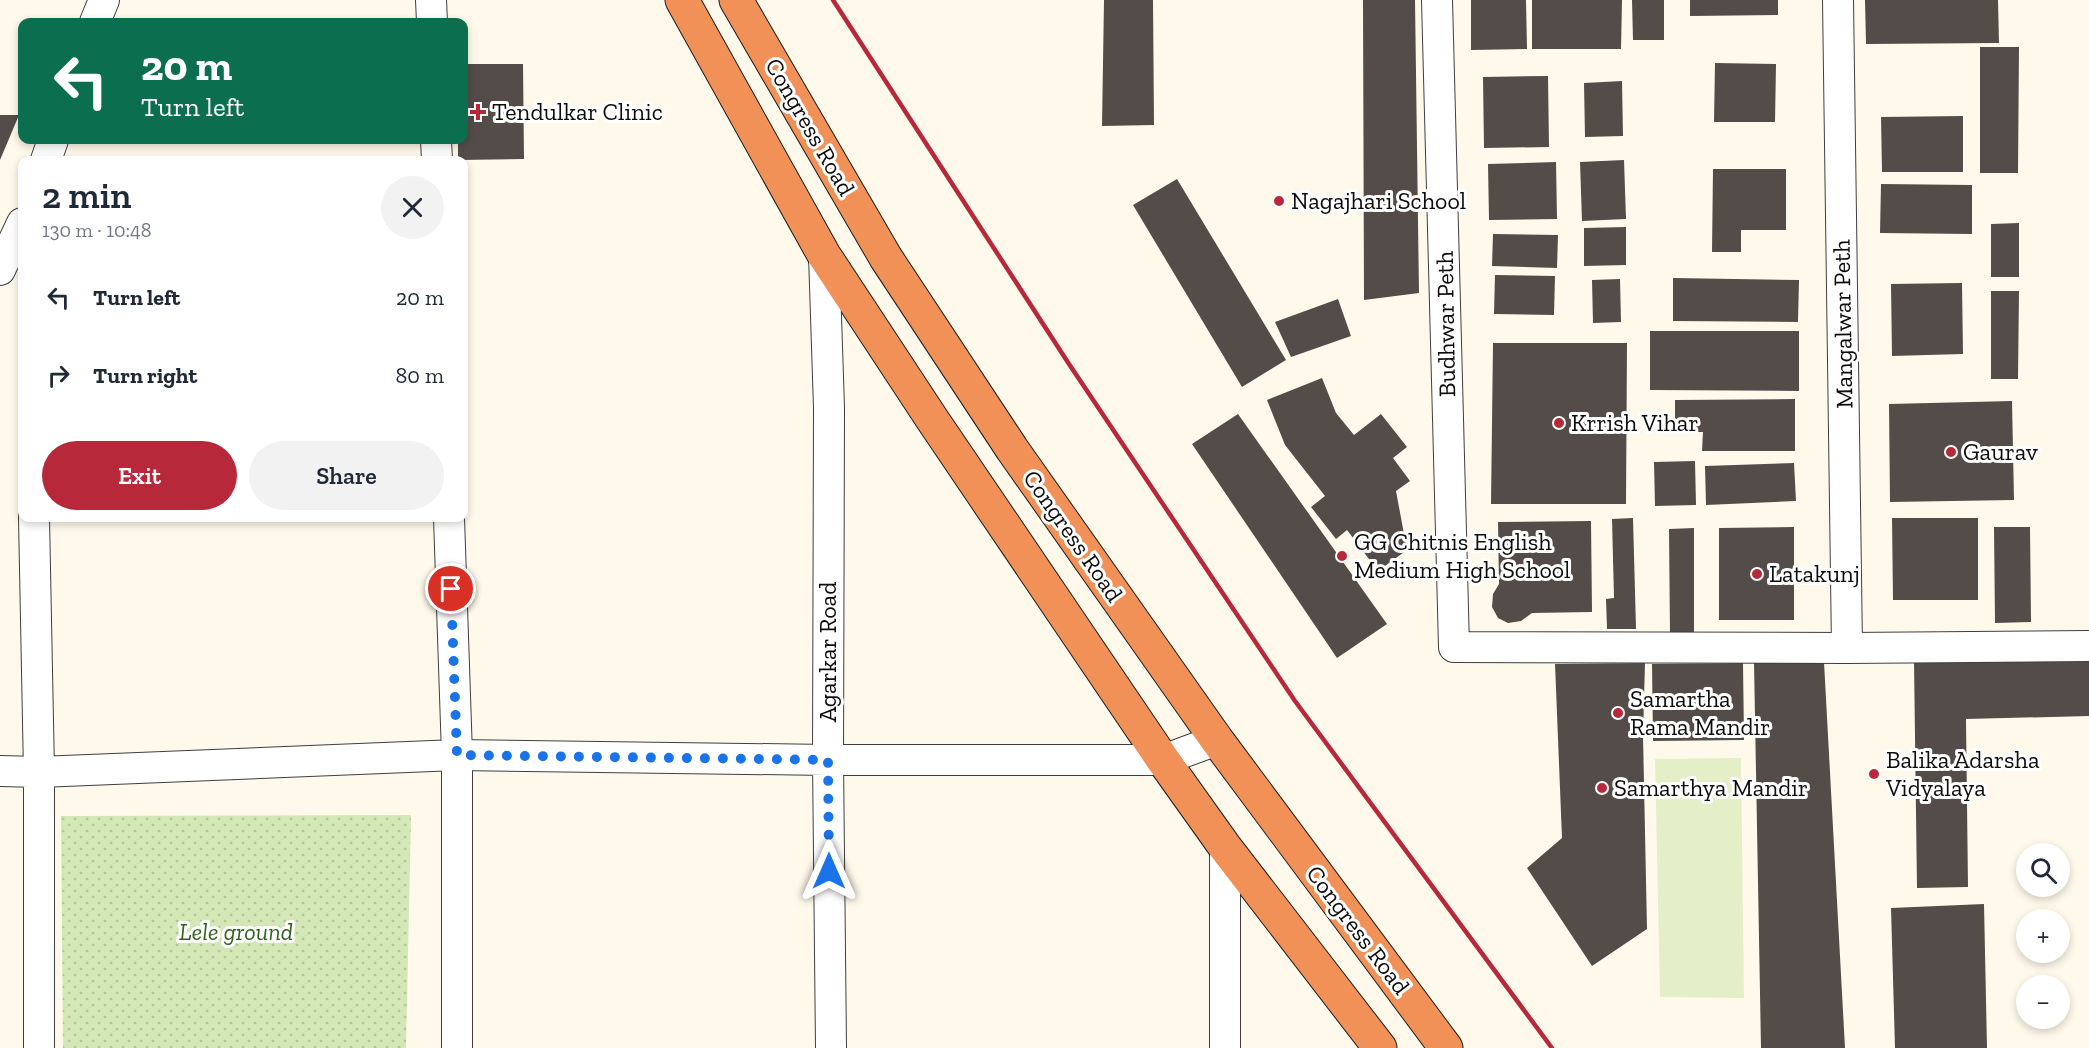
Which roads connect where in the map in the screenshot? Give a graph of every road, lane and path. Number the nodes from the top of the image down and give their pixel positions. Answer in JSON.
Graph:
{"nodes":[{"id":1,"x":104,"y":0,"type":"edge"},
{"id":2,"x":431,"y":0,"type":"edge"},
{"id":3,"x":682,"y":0,"type":"edge"},
{"id":4,"x":736,"y":0,"type":"edge"},
{"id":5,"x":1437,"y":0,"type":"edge"},
{"id":6,"x":1838,"y":0,"type":"edge"},
{"id":7,"x":97,"y":18,"type":"edge"},
{"id":8,"x":432,"y":18,"type":"edge"},
{"id":9,"x":18,"y":232,"type":"edge"},
{"id":10,"x":824,"y":255,"type":"junction"},
{"id":11,"x":0,"y":270,"type":"edge"},
{"id":12,"x":34,"y":522,"type":"edge"},
{"id":13,"x":449,"y":522,"type":"edge"},
{"id":14,"x":2089,"y":645,"type":"edge"},
{"id":15,"x":1848,"y":648,"type":"junction"},
{"id":16,"x":1217,"y":740,"type":"junction"},
{"id":17,"x":457,"y":755,"type":"junction"},
{"id":18,"x":828,"y":760,"type":"junction"},
{"id":19,"x":1163,"y":760,"type":"junction"},
{"id":20,"x":0,"y":771,"type":"edge"},
{"id":21,"x":39,"y":772,"type":"junction"},
{"id":22,"x":1225,"y":847,"type":"junction"},
{"id":23,"x":39,"y":1048,"type":"edge"},
{"id":24,"x":457,"y":1048,"type":"edge"},
{"id":25,"x":831,"y":1048,"type":"edge"},
{"id":26,"x":1225,"y":1048,"type":"edge"},
{"id":27,"x":1380,"y":1048,"type":"edge"},
{"id":28,"x":1446,"y":1048,"type":"edge"}],
"edges":[{"from":1,"to":7,"type":"street"},
{"from":2,"to":8,"type":"street"},
{"from":3,"to":10,"type":"highway","name":"Congress Road"},
{"from":4,"to":16,"type":"highway","name":"Congress Road"},
{"from":5,"to":15,"type":"street","name":"Budhwar Peth"},
{"from":6,"to":15,"type":"street","name":"Mangalwar Peth"},
{"from":9,"to":11,"type":"street"},
{"from":10,"to":18,"type":"street","name":"Agarkar Road"},
{"from":10,"to":19,"type":"highway","name":"Congress Road"},
{"from":12,"to":21,"type":"street"},
{"from":13,"to":17,"type":"street"},
{"from":14,"to":15,"type":"street"},
{"from":16,"to":19,"type":"street"},
{"from":16,"to":28,"type":"highway","name":"Congress Road"},
{"from":17,"to":18,"type":"street"},
{"from":17,"to":21,"type":"street"},
{"from":17,"to":24,"type":"street"},
{"from":18,"to":19,"type":"street"},
{"from":18,"to":25,"type":"street","name":"Agarkar Road"},
{"from":19,"to":22,"type":"highway","name":"Congress Road"},
{"from":20,"to":21,"type":"street"},
{"from":21,"to":23,"type":"street"},
{"from":22,"to":26,"type":"street"},
{"from":22,"to":27,"type":"highway","name":"Congress Road"}]}
